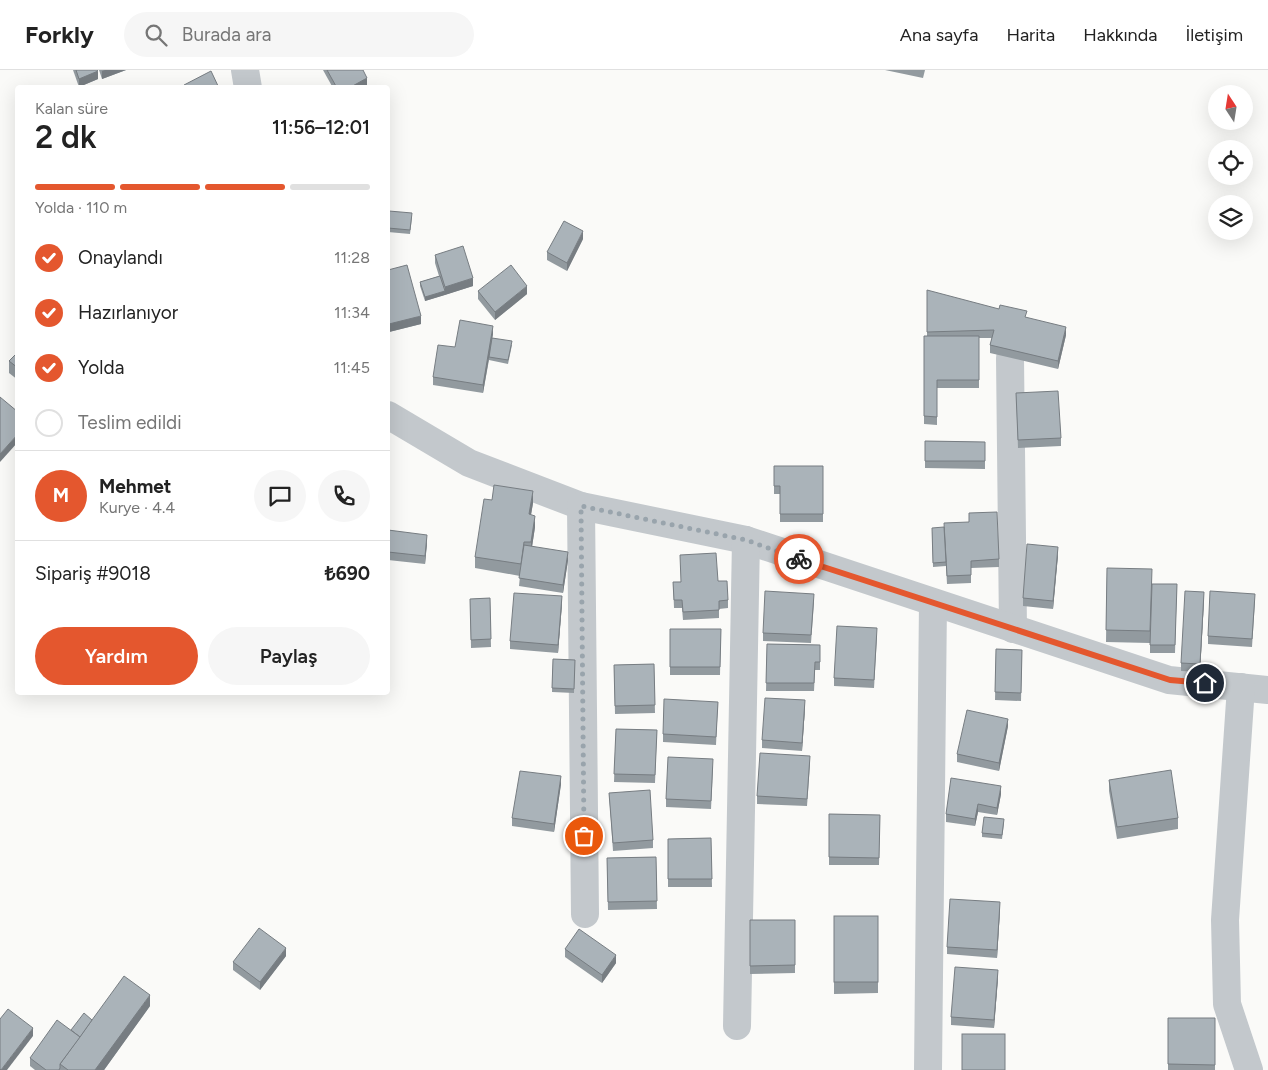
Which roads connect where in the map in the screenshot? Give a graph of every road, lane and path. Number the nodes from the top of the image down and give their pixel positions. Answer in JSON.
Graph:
{"nodes":[{"id":1,"x":245,"y":70,"type":"edge"},
{"id":2,"x":248,"y":85,"type":"edge"},
{"id":3,"x":1010,"y":358,"type":"edge"},
{"id":4,"x":390,"y":416,"type":"edge"},
{"id":5,"x":581,"y":506,"type":"junction"},
{"id":6,"x":746,"y":540,"type":"junction"},
{"id":7,"x":933,"y":603,"type":"junction"},
{"id":8,"x":1013,"y":629,"type":"junction"},
{"id":9,"x":1241,"y":687,"type":"junction"},
{"id":10,"x":1268,"y":690,"type":"edge"},
{"id":11,"x":585,"y":914,"type":"dead end"},
{"id":12,"x":737,"y":1026,"type":"dead end"},
{"id":13,"x":928,"y":1070,"type":"edge"},
{"id":14,"x":1249,"y":1070,"type":"edge"}],
"edges":[{"from":1,"to":2,"type":"street"},
{"from":3,"to":8,"type":"street"},
{"from":4,"to":5,"type":"street"},
{"from":5,"to":6,"type":"street"},
{"from":5,"to":11,"type":"street"},
{"from":6,"to":7,"type":"street"},
{"from":6,"to":12,"type":"street"},
{"from":7,"to":8,"type":"street"},
{"from":7,"to":13,"type":"street"},
{"from":8,"to":9,"type":"street"},
{"from":9,"to":10,"type":"street"},
{"from":9,"to":14,"type":"street"}]}
